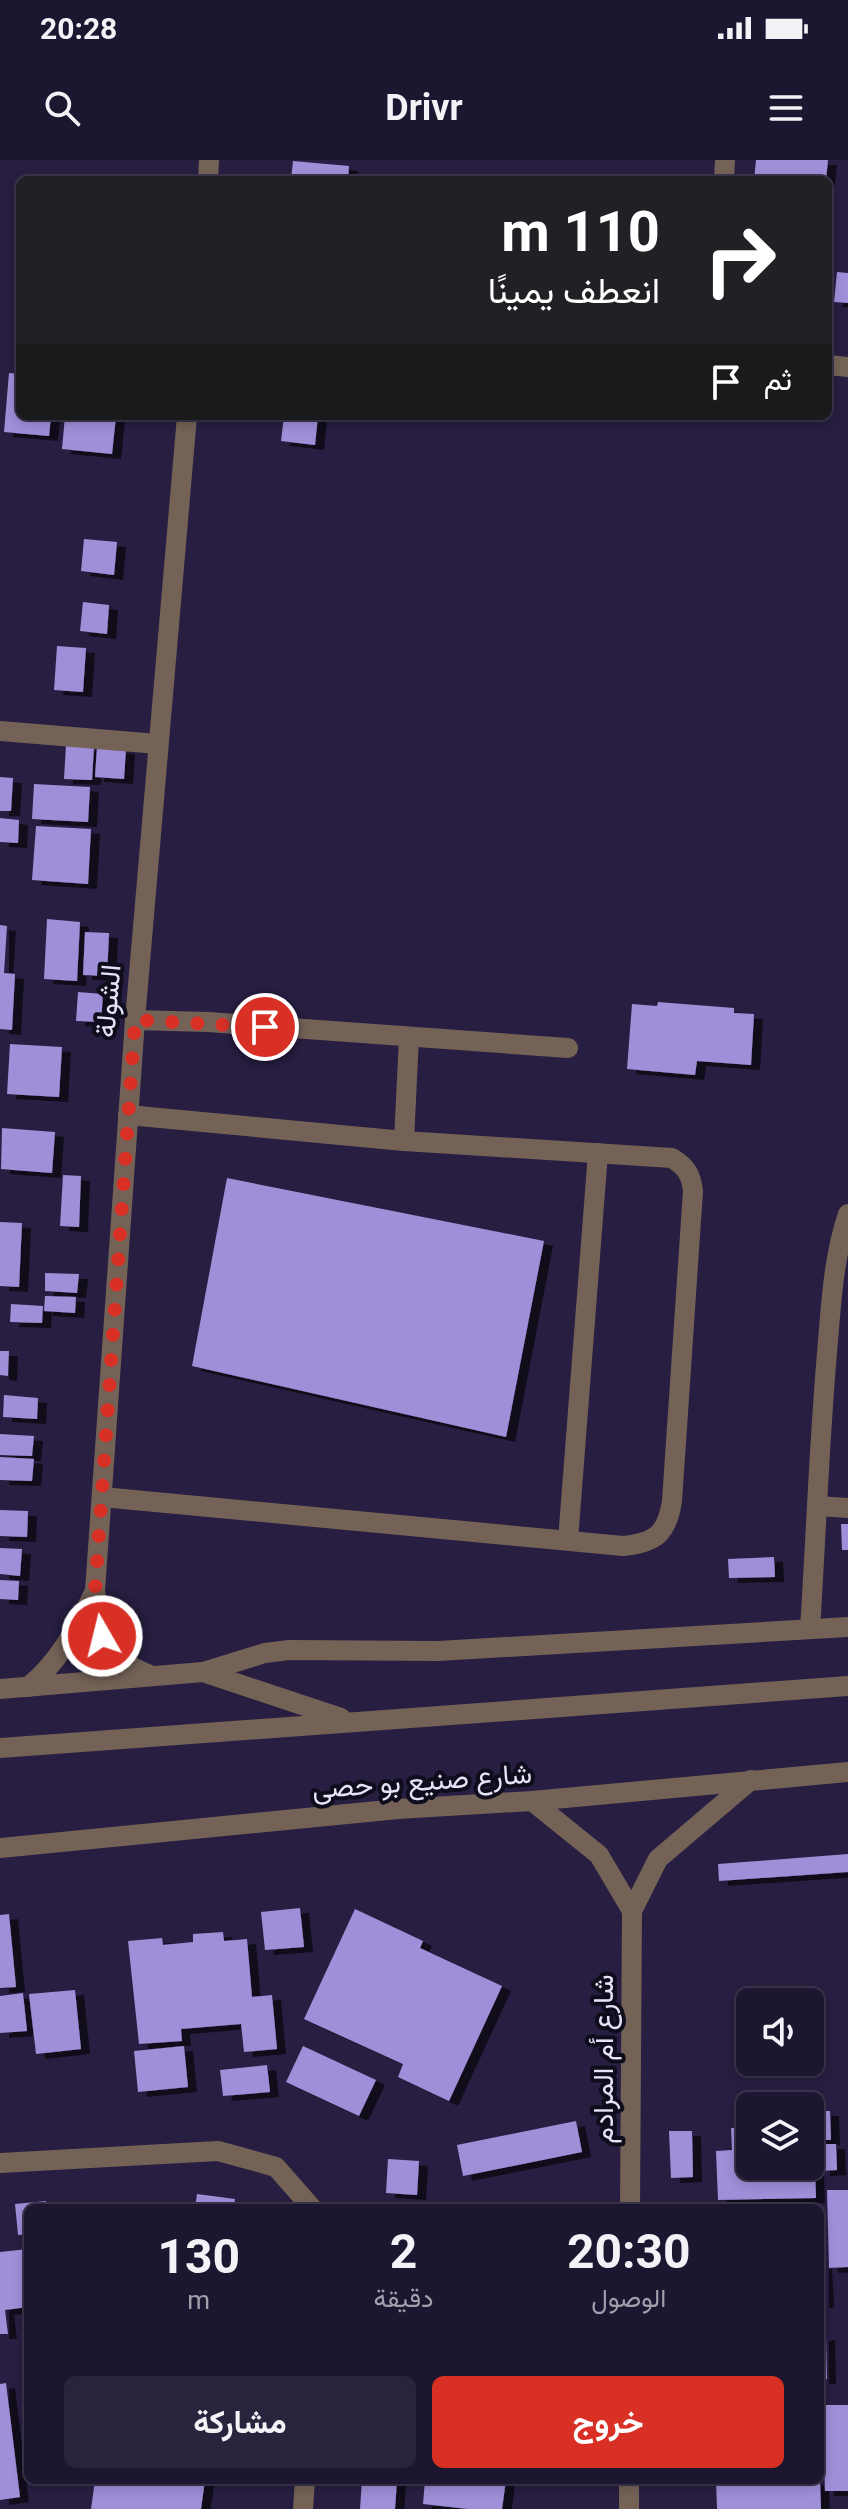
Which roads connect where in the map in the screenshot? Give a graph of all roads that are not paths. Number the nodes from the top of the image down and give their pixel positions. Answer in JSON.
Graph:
{"nodes":[{"id":1,"x":187,"y":420,"type":"edge"},
{"id":2,"x":0,"y":731,"type":"edge"},
{"id":3,"x":158,"y":744,"type":"junction"},
{"id":4,"x":135,"y":1020,"type":"junction"},
{"id":5,"x":409,"y":1037,"type":"junction"},
{"id":6,"x":568,"y":1048,"type":"dead end"},
{"id":7,"x":128,"y":1115,"type":"junction"},
{"id":8,"x":404,"y":1141,"type":"junction"},
{"id":9,"x":598,"y":1153,"type":"junction"},
{"id":10,"x":848,"y":1214,"type":"edge"},
{"id":11,"x":102,"y":1497,"type":"junction"},
{"id":12,"x":817,"y":1506,"type":"junction"},
{"id":13,"x":848,"y":1508,"type":"edge"},
{"id":14,"x":568,"y":1540,"type":"junction"},
{"id":15,"x":95,"y":1591,"type":"junction"},
{"id":16,"x":848,"y":1627,"type":"edge"},
{"id":17,"x":810,"y":1629,"type":"junction"},
{"id":18,"x":203,"y":1672,"type":"junction"},
{"id":19,"x":150,"y":1675,"type":"junction"},
{"id":20,"x":848,"y":1686,"type":"edge"},
{"id":21,"x":28,"y":1687,"type":"junction"},
{"id":22,"x":0,"y":1689,"type":"edge"},
{"id":23,"x":352,"y":1722,"type":"junction"},
{"id":24,"x":0,"y":1748,"type":"edge"},
{"id":25,"x":848,"y":1772,"type":"edge"},
{"id":26,"x":751,"y":1780,"type":"junction"},
{"id":27,"x":532,"y":1801,"type":"junction"},
{"id":28,"x":0,"y":1848,"type":"edge"},
{"id":29,"x":632,"y":1911,"type":"junction"},
{"id":30,"x":0,"y":2163,"type":"edge"},
{"id":31,"x":308,"y":2204,"type":"edge"},
{"id":32,"x":630,"y":2204,"type":"edge"},
{"id":33,"x":305,"y":2484,"type":"edge"},
{"id":34,"x":629,"y":2484,"type":"edge"},
{"id":35,"x":303,"y":2509,"type":"edge"},
{"id":36,"x":629,"y":2509,"type":"edge"}],
"edges":[{"from":1,"to":3,"type":"street","name":"الشولة"},
{"from":2,"to":3,"type":"street"},
{"from":3,"to":4,"type":"street","name":"الشولة"},
{"from":4,"to":5,"type":"street"},
{"from":4,"to":7,"type":"street","name":"الشولة"},
{"from":5,"to":6,"type":"street"},
{"from":5,"to":8,"type":"street"},
{"from":7,"to":8,"type":"street"},
{"from":7,"to":11,"type":"street","name":"الشولة"},
{"from":8,"to":9,"type":"street"},
{"from":9,"to":14,"type":"street"},
{"from":9,"to":14,"type":"street"},
{"from":10,"to":12,"type":"street"},
{"from":11,"to":14,"type":"street"},
{"from":11,"to":15,"type":"street","name":"الشولة"},
{"from":12,"to":13,"type":"street"},
{"from":12,"to":17,"type":"street"},
{"from":15,"to":19,"type":"street","name":"الشولة"},
{"from":15,"to":21,"type":"street","name":"الشولة"},
{"from":16,"to":17,"type":"street"},
{"from":17,"to":18,"type":"street"},
{"from":18,"to":19,"type":"street"},
{"from":18,"to":23,"type":"street"},
{"from":19,"to":21,"type":"street"},
{"from":20,"to":23,"type":"street"},
{"from":21,"to":22,"type":"street"},
{"from":23,"to":24,"type":"street"},
{"from":25,"to":26,"type":"street","name":"شارع صنيع بو حصى"},
{"from":26,"to":27,"type":"street","name":"شارع صنيع بو حصى"},
{"from":26,"to":29,"type":"street","name":"شارع أم المرادم"},
{"from":27,"to":28,"type":"street","name":"شارع صنيع بو حصى"},
{"from":27,"to":29,"type":"street"},
{"from":29,"to":32,"type":"street","name":"شارع أم المرادم"},
{"from":30,"to":31,"type":"street"},
{"from":33,"to":35,"type":"street"},
{"from":34,"to":36,"type":"street"}]}
